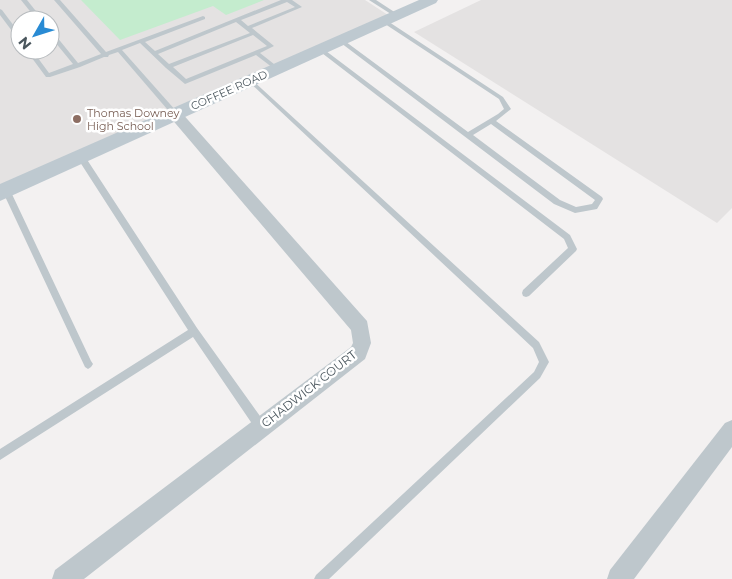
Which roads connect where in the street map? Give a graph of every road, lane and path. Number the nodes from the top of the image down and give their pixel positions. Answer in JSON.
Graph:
{"nodes":[{"id":1,"x":24,"y":0,"type":"edge"},
{"id":2,"x":57,"y":0,"type":"edge"},
{"id":3,"x":287,"y":0,"type":"edge"},
{"id":4,"x":372,"y":0,"type":"edge"},
{"id":5,"x":431,"y":0,"type":"edge"},
{"id":6,"x":32,"y":10,"type":"edge"},
{"id":7,"x":0,"y":11,"type":"edge"},
{"id":8,"x":203,"y":18,"type":"dead end"},
{"id":9,"x":390,"y":18,"type":"junction"},
{"id":10,"x":237,"y":20,"type":"junction"},
{"id":11,"x":10,"y":24,"type":"edge"},
{"id":12,"x":248,"y":28,"type":"junction"},
{"id":13,"x":254,"y":33,"type":"junction"},
{"id":14,"x":340,"y":40,"type":"junction"},
{"id":15,"x":142,"y":42,"type":"junction"},
{"id":16,"x":60,"y":44,"type":"edge"},
{"id":17,"x":320,"y":49,"type":"junction"},
{"id":18,"x":120,"y":51,"type":"junction"},
{"id":19,"x":256,"y":52,"type":"junction"},
{"id":20,"x":154,"y":53,"type":"junction"},
{"id":21,"x":106,"y":56,"type":"junction"},
{"id":22,"x":36,"y":60,"type":"edge"},
{"id":23,"x":78,"y":66,"type":"junction"},
{"id":24,"x":168,"y":67,"type":"junction"},
{"id":25,"x":277,"y":69,"type":"junction"},
{"id":26,"x":250,"y":80,"type":"junction"},
{"id":27,"x":175,"y":114,"type":"junction"},
{"id":28,"x":491,"y":121,"type":"junction"},
{"id":29,"x":468,"y":135,"type":"junction"},
{"id":30,"x":81,"y":156,"type":"junction"},
{"id":31,"x":3,"y":192,"type":"edge"},
{"id":32,"x":526,"y":293,"type":"dead end"},
{"id":33,"x":194,"y":331,"type":"junction"},
{"id":34,"x":88,"y":364,"type":"dead end"},
{"id":35,"x":261,"y":427,"type":"junction"},
{"id":36,"x":732,"y":430,"type":"edge"},
{"id":37,"x":0,"y":455,"type":"edge"},
{"id":38,"x":64,"y":579,"type":"edge"},
{"id":39,"x":320,"y":579,"type":"edge"},
{"id":40,"x":619,"y":579,"type":"edge"}],
"edges":[{"from":1,"to":6,"type":"lane"},
{"from":2,"to":21,"type":"lane"},
{"from":3,"to":10,"type":"lane"},
{"from":3,"to":12,"type":"lane"},
{"from":4,"to":9,"type":"lane"},
{"from":5,"to":9,"type":"main road","name":"COFFEE ROAD"},
{"from":7,"to":11,"type":"lane"},
{"from":8,"to":15,"type":"lane"},
{"from":9,"to":14,"type":"main road","name":"COFFEE ROAD"},
{"from":9,"to":28,"type":"lane"},
{"from":10,"to":12,"type":"lane"},
{"from":10,"to":20,"type":"lane"},
{"from":12,"to":13,"type":"lane"},
{"from":13,"to":19,"type":"lane"},
{"from":13,"to":24,"type":"lane"},
{"from":14,"to":17,"type":"main road","name":"COFFEE ROAD"},
{"from":14,"to":29,"type":"lane"},
{"from":15,"to":18,"type":"lane"},
{"from":15,"to":20,"type":"lane"},
{"from":16,"to":23,"type":"lane"},
{"from":17,"to":25,"type":"main road","name":"COFFEE ROAD"},
{"from":17,"to":32,"type":"lane"},
{"from":18,"to":21,"type":"lane"},
{"from":18,"to":27,"type":"lane"},
{"from":19,"to":24,"type":"lane"},
{"from":19,"to":25,"type":"lane"},
{"from":20,"to":24,"type":"lane"},
{"from":21,"to":23,"type":"lane"},
{"from":22,"to":23,"type":"lane"},
{"from":25,"to":26,"type":"main road","name":"COFFEE ROAD"},
{"from":26,"to":27,"type":"main road","name":"COFFEE ROAD"},
{"from":26,"to":39,"type":"lane"},
{"from":27,"to":30,"type":"main road","name":"COFFEE ROAD"},
{"from":27,"to":35,"type":"street","name":"CHADWICK COURT"},
{"from":28,"to":29,"type":"lane"},
{"from":28,"to":29,"type":"lane"},
{"from":30,"to":31,"type":"main road","name":"COFFEE ROAD"},
{"from":30,"to":33,"type":"lane"},
{"from":31,"to":34,"type":"lane"},
{"from":33,"to":35,"type":"lane"},
{"from":33,"to":37,"type":"lane"},
{"from":35,"to":38,"type":"street","name":"CHADWICK COURT"},
{"from":36,"to":40,"type":"street"}]}
